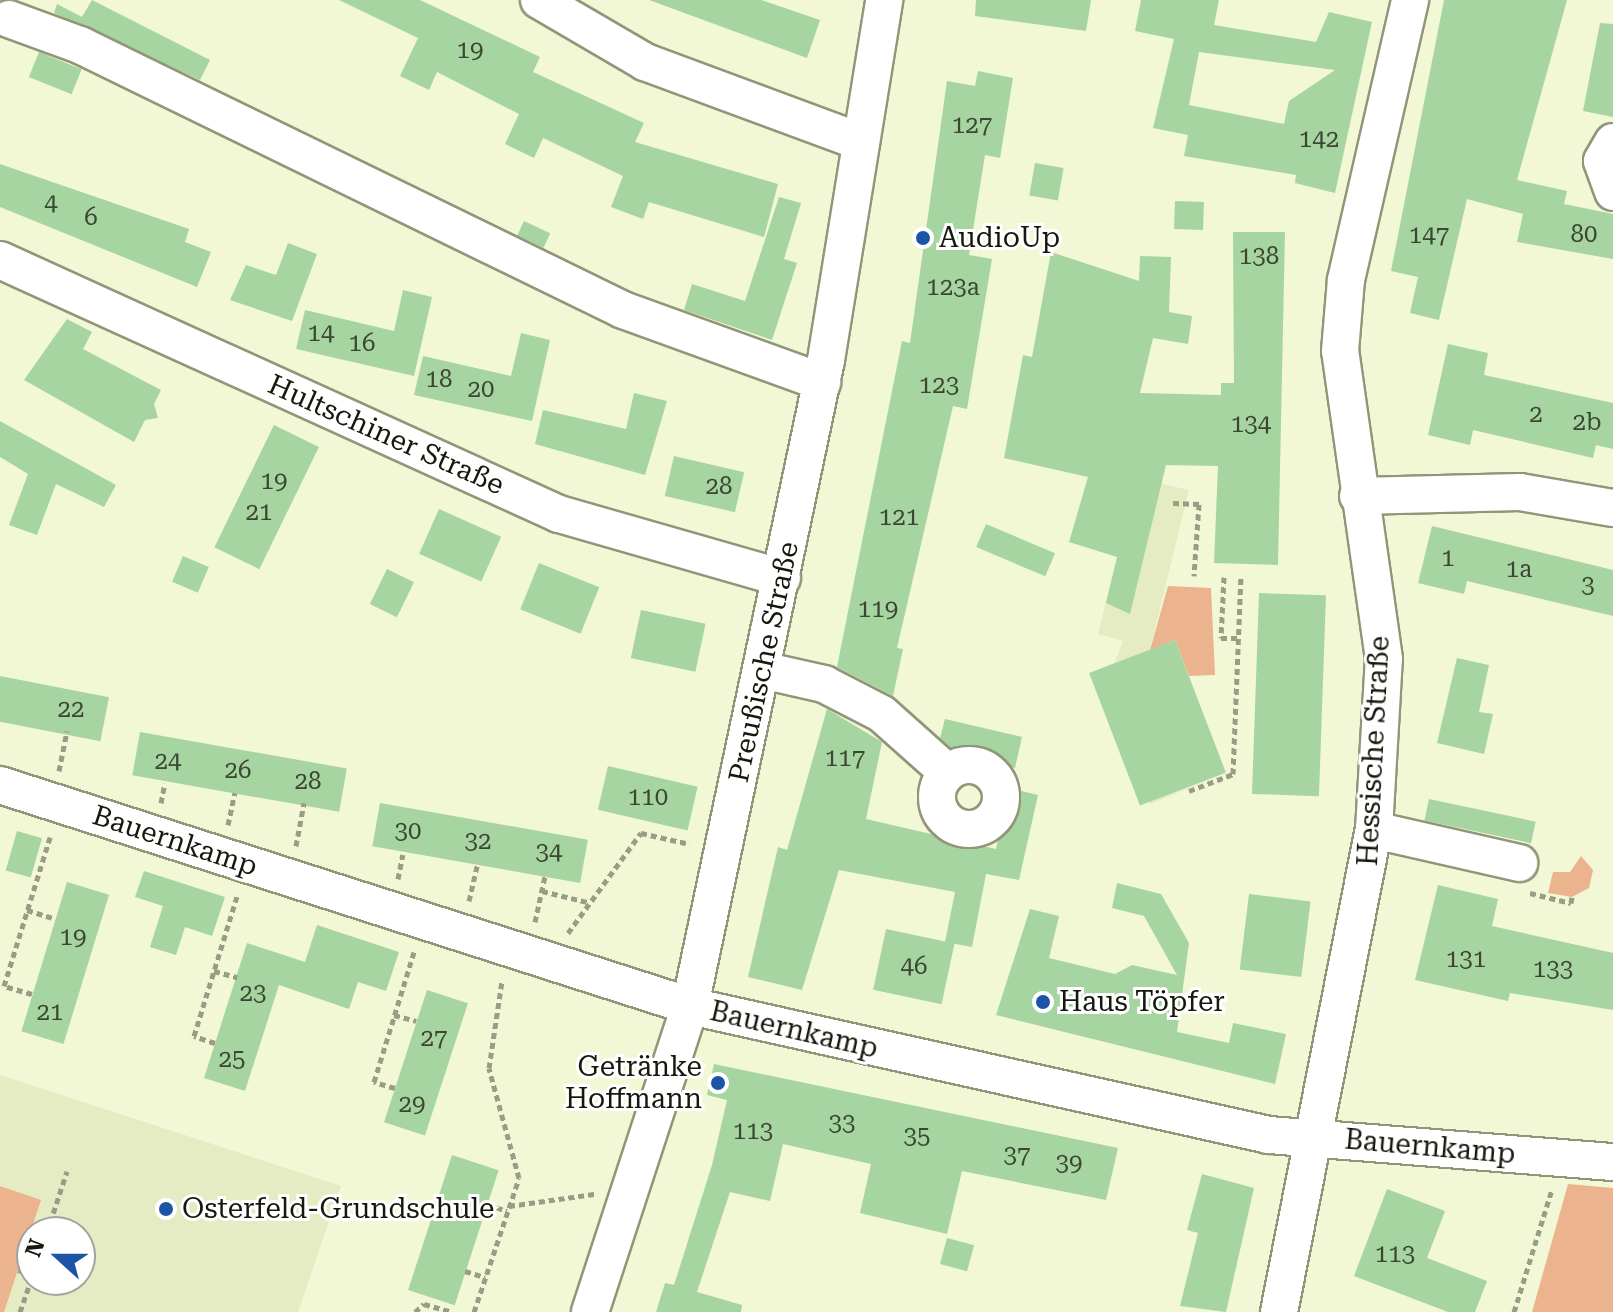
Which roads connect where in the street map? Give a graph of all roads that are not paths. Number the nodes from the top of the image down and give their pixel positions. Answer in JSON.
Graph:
{"nodes":[{"id":1,"x":539,"y":0,"type":"edge"},
{"id":2,"x":884,"y":0,"type":"edge"},
{"id":3,"x":1410,"y":0,"type":"edge"},
{"id":4,"x":9,"y":19,"type":"edge"},
{"id":5,"x":861,"y":142,"type":"junction"},
{"id":6,"x":1613,"y":142,"type":"edge"},
{"id":7,"x":1613,"y":192,"type":"edge"},
{"id":8,"x":0,"y":260,"type":"edge"},
{"id":9,"x":822,"y":382,"type":"junction"},
{"id":10,"x":1358,"y":496,"type":"junction"},
{"id":11,"x":1613,"y":508,"type":"edge"},
{"id":12,"x":782,"y":578,"type":"junction"},
{"id":13,"x":762,"y":670,"type":"junction"},
{"id":14,"x":947,"y":772,"type":"dead end"},
{"id":15,"x":0,"y":785,"type":"edge"},
{"id":16,"x":1374,"y":830,"type":"junction"},
{"id":17,"x":1519,"y":863,"type":"dead end"},
{"id":18,"x":690,"y":1006,"type":"junction"},
{"id":19,"x":1318,"y":1138,"type":"junction"},
{"id":20,"x":1613,"y":1162,"type":"edge"},
{"id":21,"x":590,"y":1312,"type":"edge"},
{"id":22,"x":1279,"y":1312,"type":"edge"}],
"edges":[{"from":1,"to":5,"type":"street"},
{"from":2,"to":5,"type":"street","name":"Preußische Straße"},
{"from":3,"to":10,"type":"street","name":"Hessische Straße"},
{"from":4,"to":9,"type":"street"},
{"from":5,"to":9,"type":"street","name":"Preußische Straße"},
{"from":6,"to":7,"type":"street"},
{"from":8,"to":12,"type":"street","name":"Hultschiner Straße"},
{"from":9,"to":12,"type":"street","name":"Preußische Straße"},
{"from":10,"to":11,"type":"street"},
{"from":10,"to":16,"type":"street","name":"Hessische Straße"},
{"from":12,"to":13,"type":"street","name":"Preußische Straße"},
{"from":13,"to":14,"type":"street"},
{"from":13,"to":18,"type":"street","name":"Preußische Straße"},
{"from":15,"to":18,"type":"street","name":"Bauernkamp"},
{"from":16,"to":17,"type":"street"},
{"from":16,"to":19,"type":"street","name":"Hessische Straße"},
{"from":18,"to":19,"type":"street","name":"Bauernkamp"},
{"from":18,"to":21,"type":"street","name":"Preußische Straße"},
{"from":19,"to":20,"type":"street","name":"Bauernkamp"},
{"from":19,"to":22,"type":"street","name":"Hessische Straße"}]}
